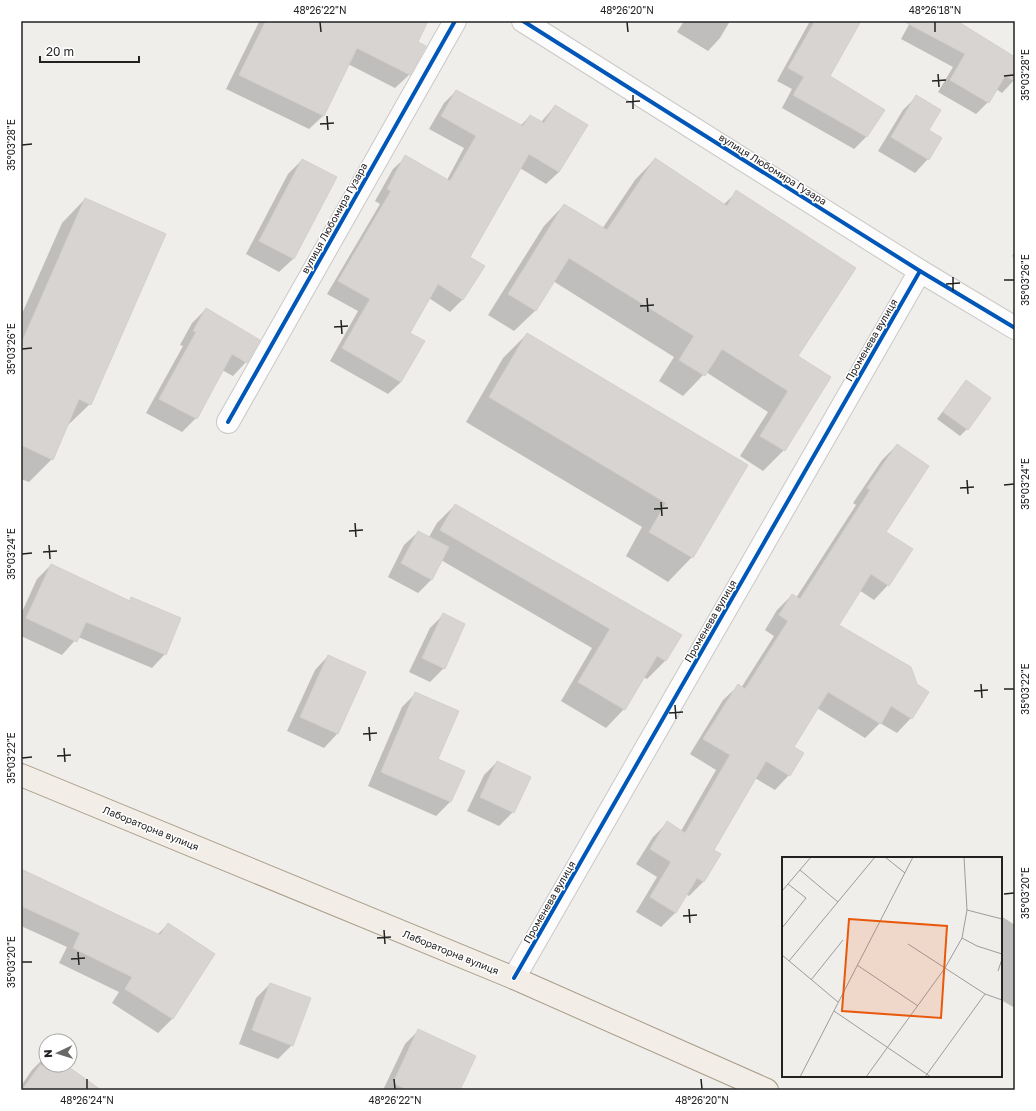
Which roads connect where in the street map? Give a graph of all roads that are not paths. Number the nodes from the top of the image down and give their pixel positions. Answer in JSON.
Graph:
{"nodes":[{"id":1,"x":455,"y":21,"type":"edge"},
{"id":2,"x":523,"y":21,"type":"edge"},
{"id":3,"x":920,"y":271,"type":"junction"},
{"id":4,"x":1015,"y":328,"type":"edge"},
{"id":5,"x":228,"y":422,"type":"dead end"},
{"id":6,"x":21,"y":775,"type":"edge"},
{"id":7,"x":514,"y":978,"type":"junction"},
{"id":8,"x":767,"y":1090,"type":"edge"}],
"edges":[{"from":1,"to":5,"type":"street","name":"вулиця Любомира Гузара"},
{"from":2,"to":3,"type":"street","name":"вулиця Любомира Гузара"},
{"from":3,"to":4,"type":"street","name":"вулиця Любомира Гузара"},
{"from":3,"to":7,"type":"street","name":"Променева вулиця"},
{"from":6,"to":7,"type":"main road","name":"Лабораторна вулиця"},
{"from":7,"to":8,"type":"main road","name":"Лабораторна вулиця"}]}
